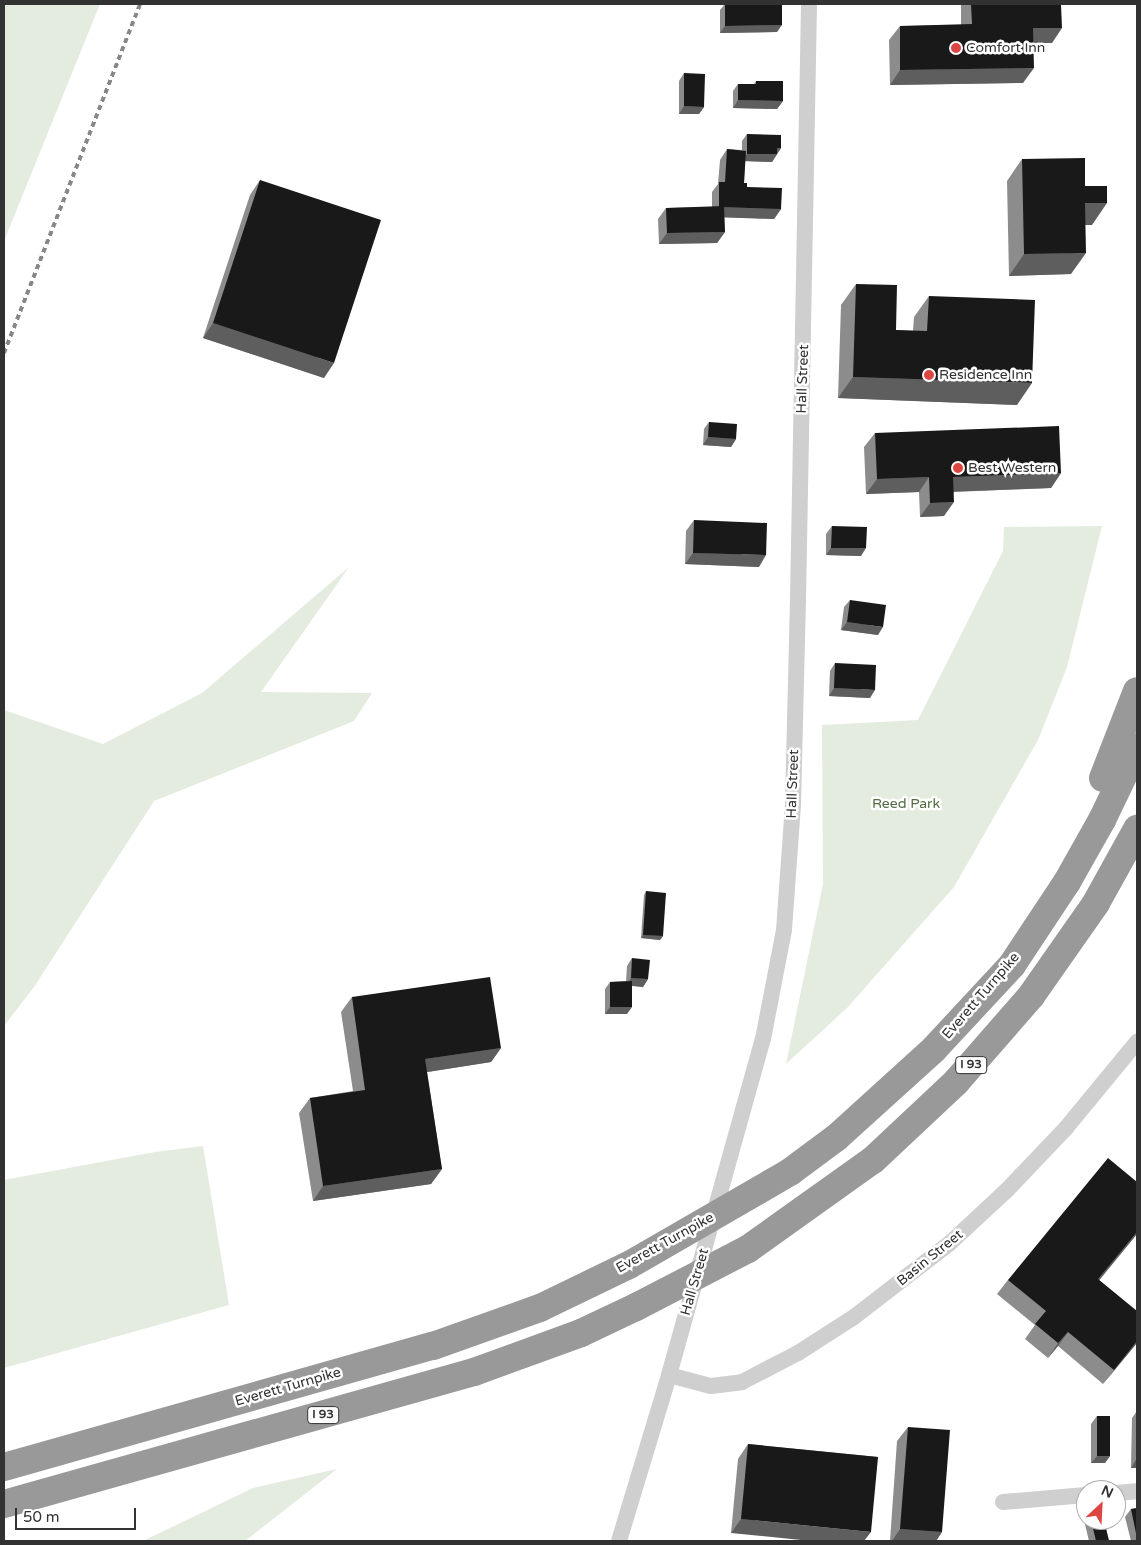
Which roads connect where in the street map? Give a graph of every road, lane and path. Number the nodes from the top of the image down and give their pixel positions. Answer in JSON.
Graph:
{"nodes":[{"id":1,"x":809,"y":4,"type":"edge"},
{"id":2,"x":1137,"y":691,"type":"edge"},
{"id":3,"x":1137,"y":747,"type":"edge"},
{"id":4,"x":1137,"y":829,"type":"edge"},
{"id":5,"x":1012,"y":965,"type":"junction"},
{"id":6,"x":1137,"y":1042,"type":"edge"},
{"id":7,"x":669,"y":1376,"type":"junction"},
{"id":8,"x":4,"y":1467,"type":"edge"},
{"id":9,"x":115,"y":1473,"type":"junction"},
{"id":10,"x":1076,"y":1496,"type":"edge"},
{"id":11,"x":1003,"y":1502,"type":"dead end"},
{"id":12,"x":4,"y":1504,"type":"edge"},
{"id":13,"x":4,"y":1517,"type":"edge"},
{"id":14,"x":619,"y":1541,"type":"edge"}],
"edges":[{"from":1,"to":7,"type":"street","name":"Hall Street"},
{"from":2,"to":5,"type":"highway"},
{"from":3,"to":5,"type":"highway","name":"Everett Turnpike","number":"I 93"},
{"from":4,"to":9,"type":"highway","number":"I 93","bridge":true},
{"from":5,"to":8,"type":"highway","name":"Everett Turnpike","number":"I 93","bridge":true},
{"from":6,"to":7,"type":"street","name":"Basin Street"},
{"from":7,"to":14,"type":"street","name":"Hall Street"},
{"from":9,"to":12,"type":"highway","number":"I 93"},
{"from":9,"to":13,"type":"highway"},
{"from":10,"to":11,"type":"street"}]}
